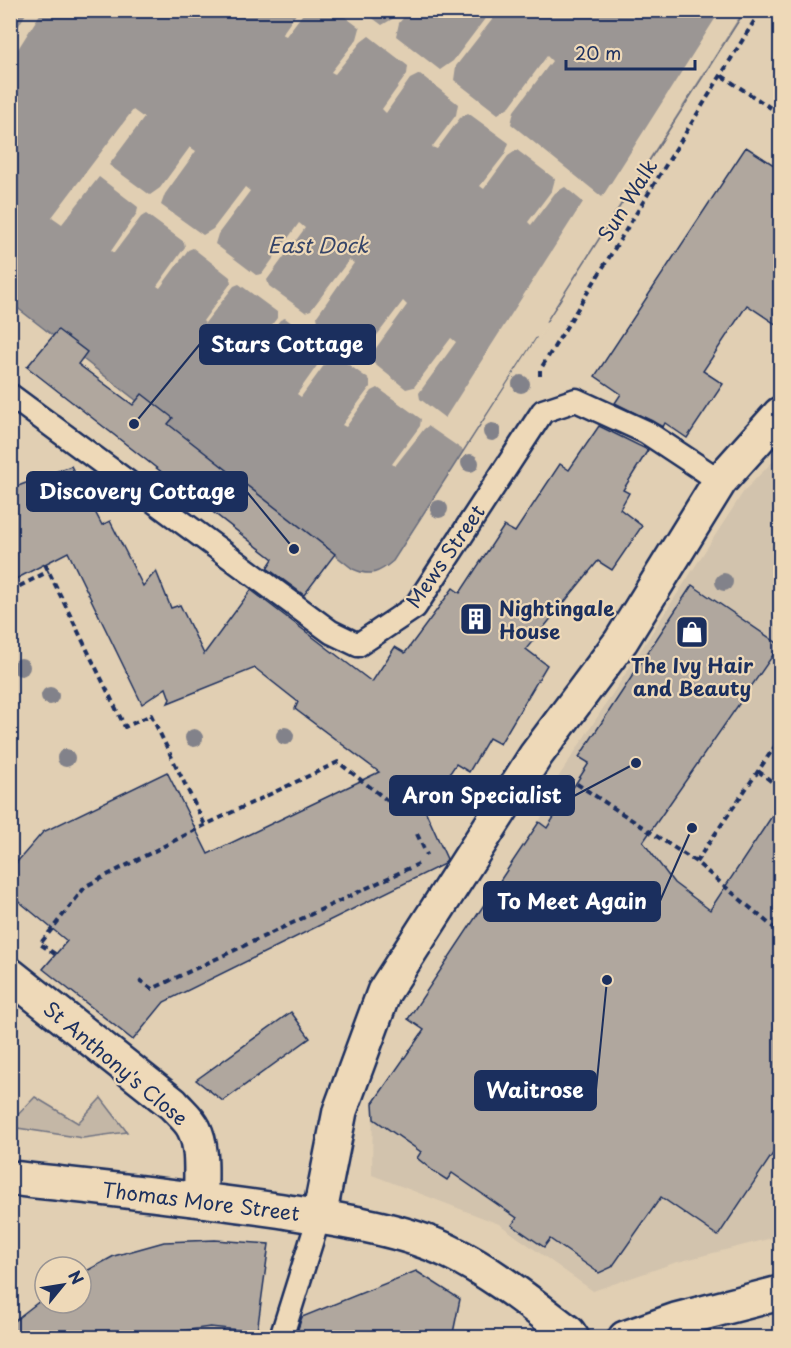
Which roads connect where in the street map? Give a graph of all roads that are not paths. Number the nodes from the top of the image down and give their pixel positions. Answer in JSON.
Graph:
{"nodes":[{"id":1,"x":10,"y":395,"type":"edge"},
{"id":2,"x":780,"y":414,"type":"edge"},
{"id":3,"x":720,"y":481,"type":"junction"},
{"id":4,"x":10,"y":975,"type":"edge"},
{"id":5,"x":10,"y":1178,"type":"edge"},
{"id":6,"x":201,"y":1199,"type":"junction"},
{"id":7,"x":319,"y":1217,"type":"junction"},
{"id":8,"x":780,"y":1293,"type":"edge"},
{"id":9,"x":281,"y":1338,"type":"edge"},
{"id":10,"x":572,"y":1338,"type":"edge"},
{"id":11,"x":625,"y":1338,"type":"edge"}],
"edges":[{"from":1,"to":3,"type":"lane","name":"Mews Street"},
{"from":2,"to":3,"type":"street","name":"Thomas More Street"},
{"from":3,"to":7,"type":"street","name":"Thomas More Street"},
{"from":4,"to":6,"type":"street","name":"St Anthony's Close"},
{"from":5,"to":6,"type":"street","name":"Thomas More Street"},
{"from":6,"to":7,"type":"street","name":"Thomas More Street"},
{"from":7,"to":9,"type":"lane"},
{"from":7,"to":10,"type":"street"},
{"from":8,"to":11,"type":"street"}]}
